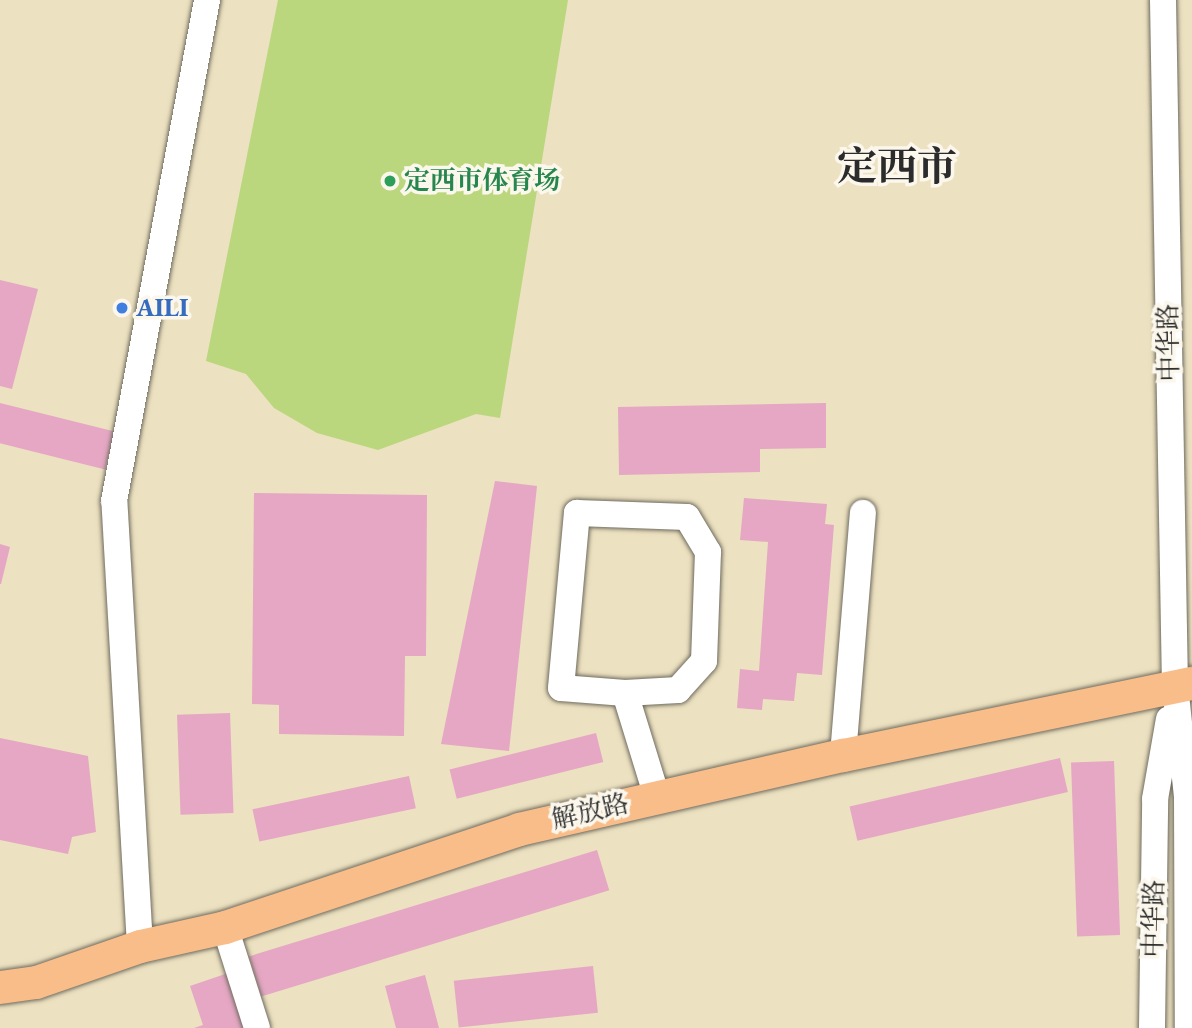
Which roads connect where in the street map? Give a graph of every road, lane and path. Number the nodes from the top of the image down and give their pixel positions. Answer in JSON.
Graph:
{"nodes":[{"id":1,"x":207,"y":0,"type":"edge"},
{"id":2,"x":1163,"y":0,"type":"edge"},
{"id":3,"x":863,"y":513,"type":"dead end"},
{"id":4,"x":1184,"y":684,"type":"edge"},
{"id":5,"x":625,"y":693,"type":"junction"},
{"id":6,"x":843,"y":755,"type":"junction"},
{"id":7,"x":657,"y":797,"type":"junction"},
{"id":8,"x":225,"y":927,"type":"junction"},
{"id":9,"x":140,"y":946,"type":"junction"},
{"id":10,"x":0,"y":987,"type":"edge"},
{"id":11,"x":257,"y":1028,"type":"edge"},
{"id":12,"x":1152,"y":1028,"type":"edge"},
{"id":13,"x":1188,"y":1028,"type":"edge"}],
"edges":[{"from":1,"to":9,"type":"street"},
{"from":2,"to":4,"type":"street","name":"中华路"},
{"from":3,"to":6,"type":"street"},
{"from":4,"to":6,"type":"main road","name":"解放路"},
{"from":4,"to":12,"type":"street","name":"中华路"},
{"from":4,"to":13,"type":"street","name":"中华路"},
{"from":5,"to":5,"type":"street"},
{"from":5,"to":7,"type":"street"},
{"from":6,"to":7,"type":"main road","name":"解放路"},
{"from":7,"to":8,"type":"main road","name":"解放路"},
{"from":8,"to":9,"type":"main road","name":"解放路"},
{"from":8,"to":11,"type":"street"},
{"from":9,"to":10,"type":"main road","name":"解放路"}]}
